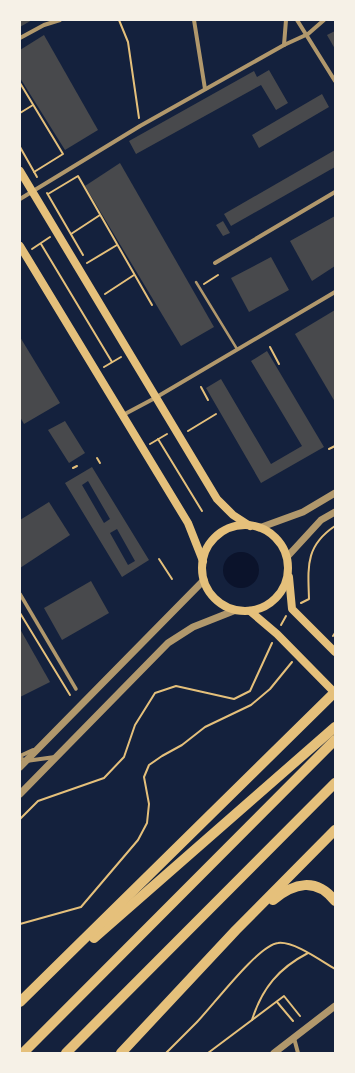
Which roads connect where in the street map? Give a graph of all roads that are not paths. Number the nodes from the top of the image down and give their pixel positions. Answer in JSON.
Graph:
{"nodes":[{"id":1,"x":60,"y":20,"type":"edge"},
{"id":2,"x":194,"y":20,"type":"edge"},
{"id":3,"x":286,"y":20,"type":"edge"},
{"id":4,"x":297,"y":20,"type":"edge"},
{"id":5,"x":324,"y":20,"type":"edge"},
{"id":6,"x":308,"y":34,"type":"junction"},
{"id":7,"x":20,"y":38,"type":"edge"},
{"id":8,"x":284,"y":45,"type":"junction"},
{"id":9,"x":335,"y":81,"type":"edge"},
{"id":10,"x":205,"y":89,"type":"junction"},
{"id":11,"x":20,"y":171,"type":"edge"},
{"id":12,"x":32,"y":191,"type":"junction"},
{"id":13,"x":335,"y":192,"type":"edge"},
{"id":14,"x":20,"y":199,"type":"edge"},
{"id":15,"x":20,"y":246,"type":"edge"},
{"id":16,"x":214,"y":263,"type":"dead end"},
{"id":17,"x":196,"y":282,"type":"dead end"},
{"id":18,"x":335,"y":292,"type":"edge"},
{"id":19,"x":237,"y":349,"type":"junction"},
{"id":20,"x":155,"y":398,"type":"junction"},
{"id":21,"x":123,"y":415,"type":"junction"},
{"id":22,"x":335,"y":493,"type":"edge"},
{"id":23,"x":335,"y":512,"type":"edge"},
{"id":24,"x":250,"y":526,"type":"junction"},
{"id":25,"x":260,"y":528,"type":"junction"},
{"id":26,"x":287,"y":557,"type":"junction"},
{"id":27,"x":203,"y":561,"type":"junction"},
{"id":28,"x":288,"y":568,"type":"junction"},
{"id":29,"x":204,"y":580,"type":"junction"},
{"id":30,"x":20,"y":594,"type":"edge"},
{"id":31,"x":236,"y":610,"type":"junction"},
{"id":32,"x":250,"y":611,"type":"junction"},
{"id":33,"x":335,"y":652,"type":"edge"},
{"id":34,"x":76,"y":688,"type":"dead end"},
{"id":35,"x":335,"y":693,"type":"edge"},
{"id":36,"x":335,"y":727,"type":"edge"},
{"id":37,"x":335,"y":740,"type":"edge"},
{"id":38,"x":55,"y":757,"type":"junction"},
{"id":39,"x":22,"y":758,"type":"edge"},
{"id":40,"x":20,"y":767,"type":"edge"},
{"id":41,"x":335,"y":784,"type":"edge"},
{"id":42,"x":20,"y":794,"type":"edge"},
{"id":43,"x":335,"y":830,"type":"edge"},
{"id":44,"x":335,"y":901,"type":"edge"},
{"id":45,"x":236,"y":930,"type":"junction"},
{"id":46,"x":22,"y":1000,"type":"edge"},
{"id":47,"x":335,"y":1006,"type":"edge"},
{"id":48,"x":294,"y":1038,"type":"junction"},
{"id":49,"x":24,"y":1053,"type":"edge"},
{"id":50,"x":66,"y":1053,"type":"edge"},
{"id":51,"x":121,"y":1053,"type":"edge"},
{"id":52,"x":274,"y":1053,"type":"edge"},
{"id":53,"x":298,"y":1053,"type":"edge"}],
"edges":[{"from":1,"to":7,"type":"street"},
{"from":2,"to":10,"type":"street"},
{"from":3,"to":8,"type":"street"},
{"from":4,"to":6,"type":"street"},
{"from":5,"to":6,"type":"street"},
{"from":6,"to":8,"type":"street"},
{"from":6,"to":9,"type":"street"},
{"from":8,"to":10,"type":"street"},
{"from":10,"to":12,"type":"street"},
{"from":11,"to":12,"type":"main road"},
{"from":12,"to":14,"type":"street"},
{"from":12,"to":20,"type":"main road"},
{"from":13,"to":16,"type":"street"},
{"from":15,"to":21,"type":"main road"},
{"from":17,"to":19,"type":"lane"},
{"from":18,"to":19,"type":"street"},
{"from":19,"to":20,"type":"street"},
{"from":20,"to":21,"type":"street"},
{"from":20,"to":24,"type":"main road"},
{"from":21,"to":27,"type":"main road"},
{"from":22,"to":25,"type":"street"},
{"from":23,"to":26,"type":"street"},
{"from":24,"to":25,"type":"main road"},
{"from":24,"to":27,"type":"main road"},
{"from":25,"to":26,"type":"main road"},
{"from":26,"to":28,"type":"main road"},
{"from":27,"to":29,"type":"main road"},
{"from":28,"to":32,"type":"main road"},
{"from":28,"to":33,"type":"main road"},
{"from":29,"to":31,"type":"main road"},
{"from":29,"to":39,"type":"street"},
{"from":30,"to":34,"type":"street"},
{"from":31,"to":32,"type":"main road"},
{"from":31,"to":38,"type":"street"},
{"from":32,"to":35,"type":"main road"},
{"from":35,"to":46,"type":"highway"},
{"from":36,"to":46,"type":"highway"},
{"from":37,"to":49,"type":"highway"},
{"from":38,"to":39,"type":"street"},
{"from":38,"to":42,"type":"street"},
{"from":39,"to":40,"type":"street"},
{"from":41,"to":50,"type":"highway"},
{"from":43,"to":45,"type":"highway"},
{"from":44,"to":45,"type":"highway"},
{"from":45,"to":51,"type":"highway"},
{"from":47,"to":48,"type":"street"},
{"from":48,"to":52,"type":"street"},
{"from":48,"to":53,"type":"street"}]}
